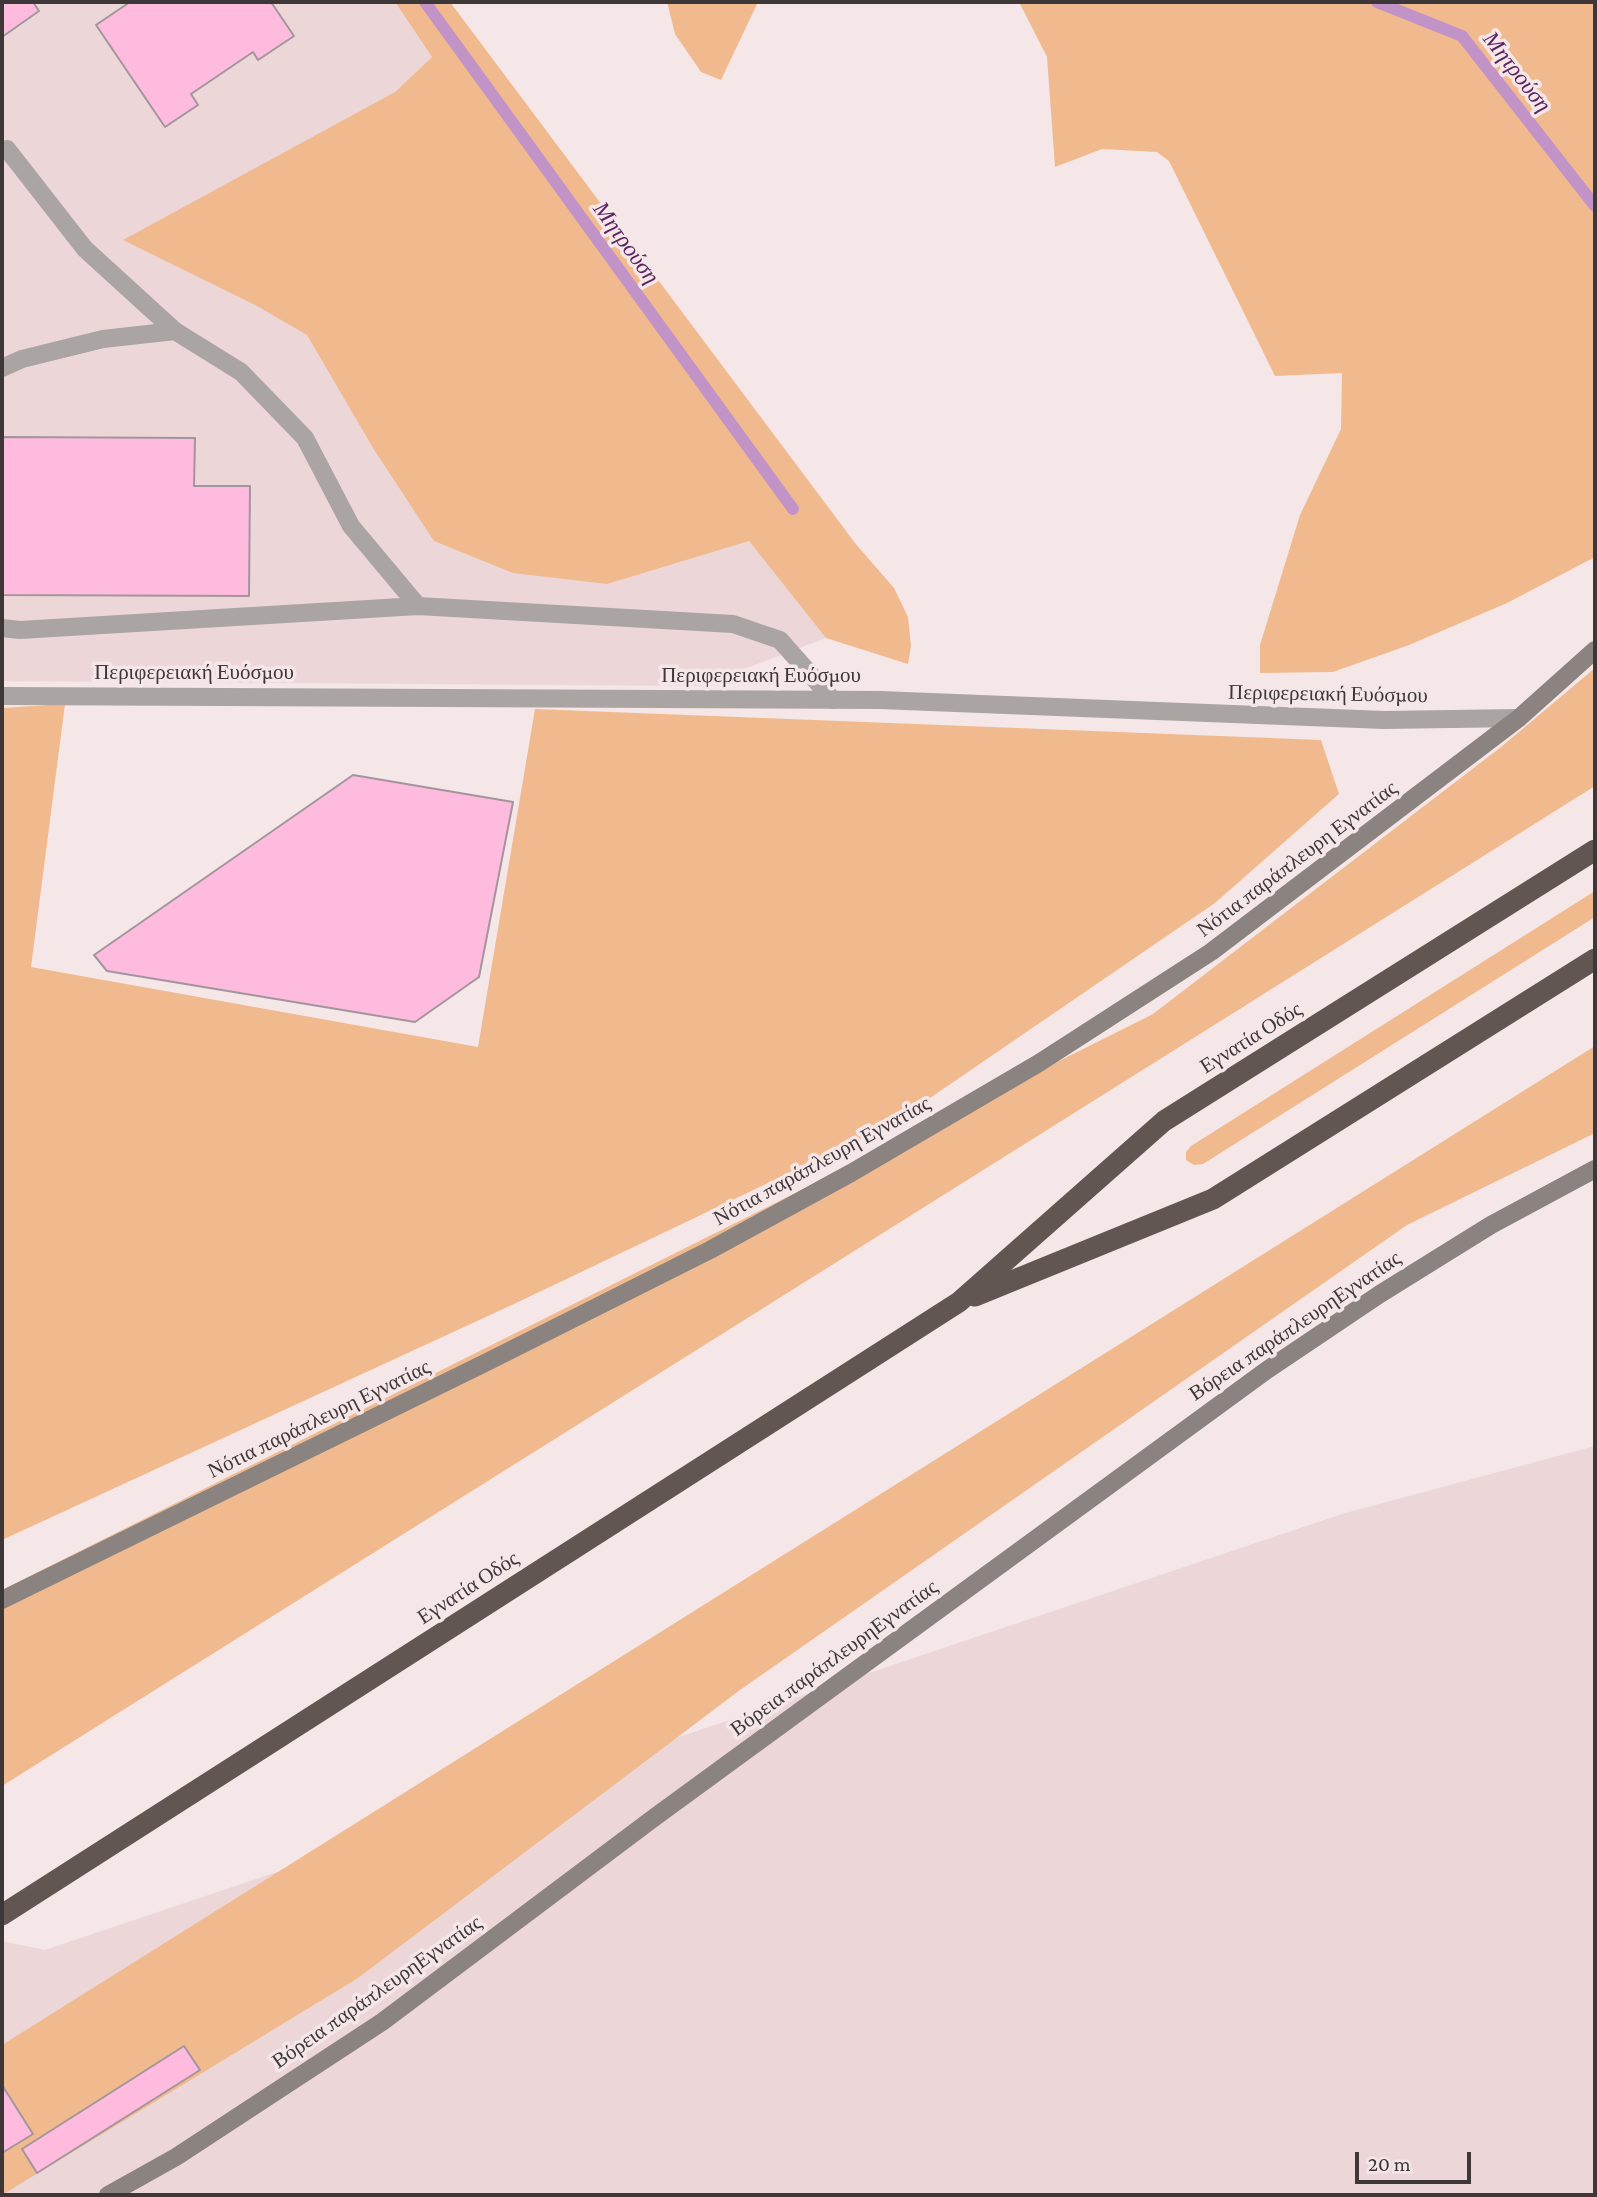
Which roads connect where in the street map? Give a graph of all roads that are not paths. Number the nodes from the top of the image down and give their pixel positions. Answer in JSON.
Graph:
{"nodes":[{"id":1,"x":7,"y":149,"type":"dead end"},
{"id":2,"x":175,"y":331,"type":"junction"},
{"id":3,"x":2,"y":368,"type":"edge"},
{"id":4,"x":418,"y":606,"type":"junction"},
{"id":5,"x":2,"y":628,"type":"edge"},
{"id":6,"x":1595,"y":650,"type":"edge"},
{"id":7,"x":2,"y":696,"type":"edge"},
{"id":8,"x":833,"y":700,"type":"junction"},
{"id":9,"x":1519,"y":718,"type":"junction"},
{"id":10,"x":1595,"y":850,"type":"edge"},
{"id":11,"x":1595,"y":959,"type":"edge"},
{"id":12,"x":1595,"y":1169,"type":"edge"},
{"id":13,"x":959,"y":1302,"type":"junction"},
{"id":14,"x":2,"y":1600,"type":"edge"},
{"id":15,"x":2,"y":1915,"type":"edge"},
{"id":16,"x":108,"y":2195,"type":"edge"}],
"edges":[{"from":1,"to":2,"type":"street"},
{"from":2,"to":3,"type":"street"},
{"from":2,"to":4,"type":"street"},
{"from":4,"to":5,"type":"street"},
{"from":4,"to":8,"type":"street"},
{"from":6,"to":9,"type":"street","name":"Νότια παράπλευρη Εγνατίας"},
{"from":7,"to":8,"type":"street","name":"Περιφερειακή Ευόσμου"},
{"from":8,"to":9,"type":"street","name":"Περιφερειακή Ευόσμου"},
{"from":9,"to":14,"type":"street","name":"Νότια παράπλευρη Εγνατίας"},
{"from":10,"to":13,"type":"highway","name":"Εγνατία Οδός"},
{"from":11,"to":13,"type":"highway","name":"Εγνατία Οδός"},
{"from":12,"to":16,"type":"street","name":"Βόρεια παράπλευρηΕγνατίας"},
{"from":13,"to":15,"type":"highway","name":"Εγνατία Οδός"}]}
